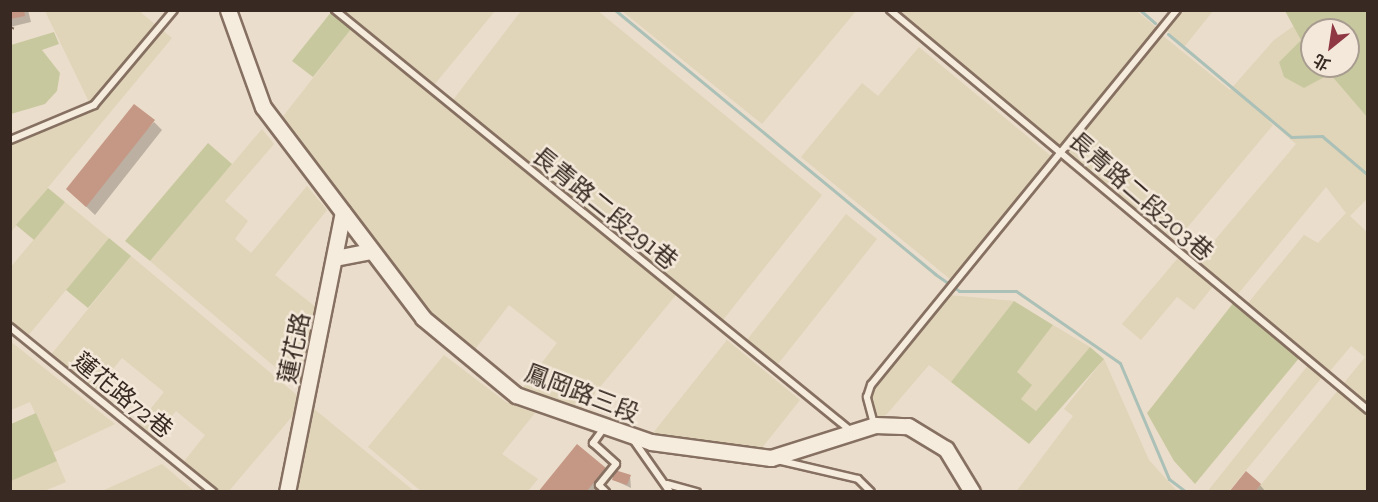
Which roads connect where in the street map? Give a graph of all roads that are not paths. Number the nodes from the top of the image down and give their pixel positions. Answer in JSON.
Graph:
{"nodes":[{"id":1,"x":174,"y":10,"type":"edge"},
{"id":2,"x":228,"y":10,"type":"edge"},
{"id":3,"x":335,"y":10,"type":"edge"},
{"id":4,"x":890,"y":10,"type":"edge"},
{"id":5,"x":1177,"y":10,"type":"edge"},
{"id":6,"x":10,"y":141,"type":"edge"},
{"id":7,"x":1061,"y":151,"type":"junction"},
{"id":8,"x":343,"y":213,"type":"junction"},
{"id":9,"x":371,"y":251,"type":"junction"},
{"id":10,"x":335,"y":258,"type":"junction"},
{"id":11,"x":10,"y":327,"type":"edge"},
{"id":12,"x":1368,"y":410,"type":"edge"},
{"id":13,"x":875,"y":425,"type":"junction"},
{"id":14,"x":604,"y":428,"type":"junction"},
{"id":15,"x":854,"y":433,"type":"junction"},
{"id":16,"x":630,"y":437,"type":"junction"},
{"id":17,"x":771,"y":458,"type":"junction"},
{"id":18,"x":667,"y":484,"type":"junction"},
{"id":19,"x":869,"y":490,"type":"edge"},
{"id":20,"x":213,"y":492,"type":"edge"},
{"id":21,"x":287,"y":492,"type":"edge"},
{"id":22,"x":606,"y":492,"type":"edge"},
{"id":23,"x":670,"y":492,"type":"edge"},
{"id":24,"x":697,"y":492,"type":"edge"},
{"id":25,"x":972,"y":492,"type":"edge"}],
"edges":[{"from":1,"to":6,"type":"lane"},
{"from":2,"to":8,"type":"street","name":"鳳岡路三段"},
{"from":3,"to":15,"type":"lane","name":"長青路二段291巷"},
{"from":4,"to":7,"type":"lane","name":"長青路二段203巷"},
{"from":5,"to":7,"type":"lane"},
{"from":7,"to":12,"type":"lane","name":"長青路二段203巷"},
{"from":7,"to":13,"type":"lane"},
{"from":8,"to":9,"type":"street","name":"鳳岡路三段"},
{"from":8,"to":10,"type":"street","name":"蓮花路"},
{"from":9,"to":10,"type":"street"},
{"from":9,"to":14,"type":"street","name":"鳳岡路三段"},
{"from":10,"to":21,"type":"street","name":"蓮花路"},
{"from":11,"to":20,"type":"lane","name":"蓮花路72巷"},
{"from":13,"to":15,"type":"street","name":"鳳岡路三段"},
{"from":13,"to":25,"type":"street","name":"鳳岡路三段"},
{"from":14,"to":16,"type":"street","name":"鳳岡路三段"},
{"from":14,"to":22,"type":"lane"},
{"from":15,"to":17,"type":"street","name":"鳳岡路三段"},
{"from":16,"to":17,"type":"street","name":"鳳岡路三段"},
{"from":16,"to":18,"type":"lane"},
{"from":17,"to":19,"type":"lane"},
{"from":18,"to":23,"type":"lane"},
{"from":18,"to":24,"type":"lane"}]}
